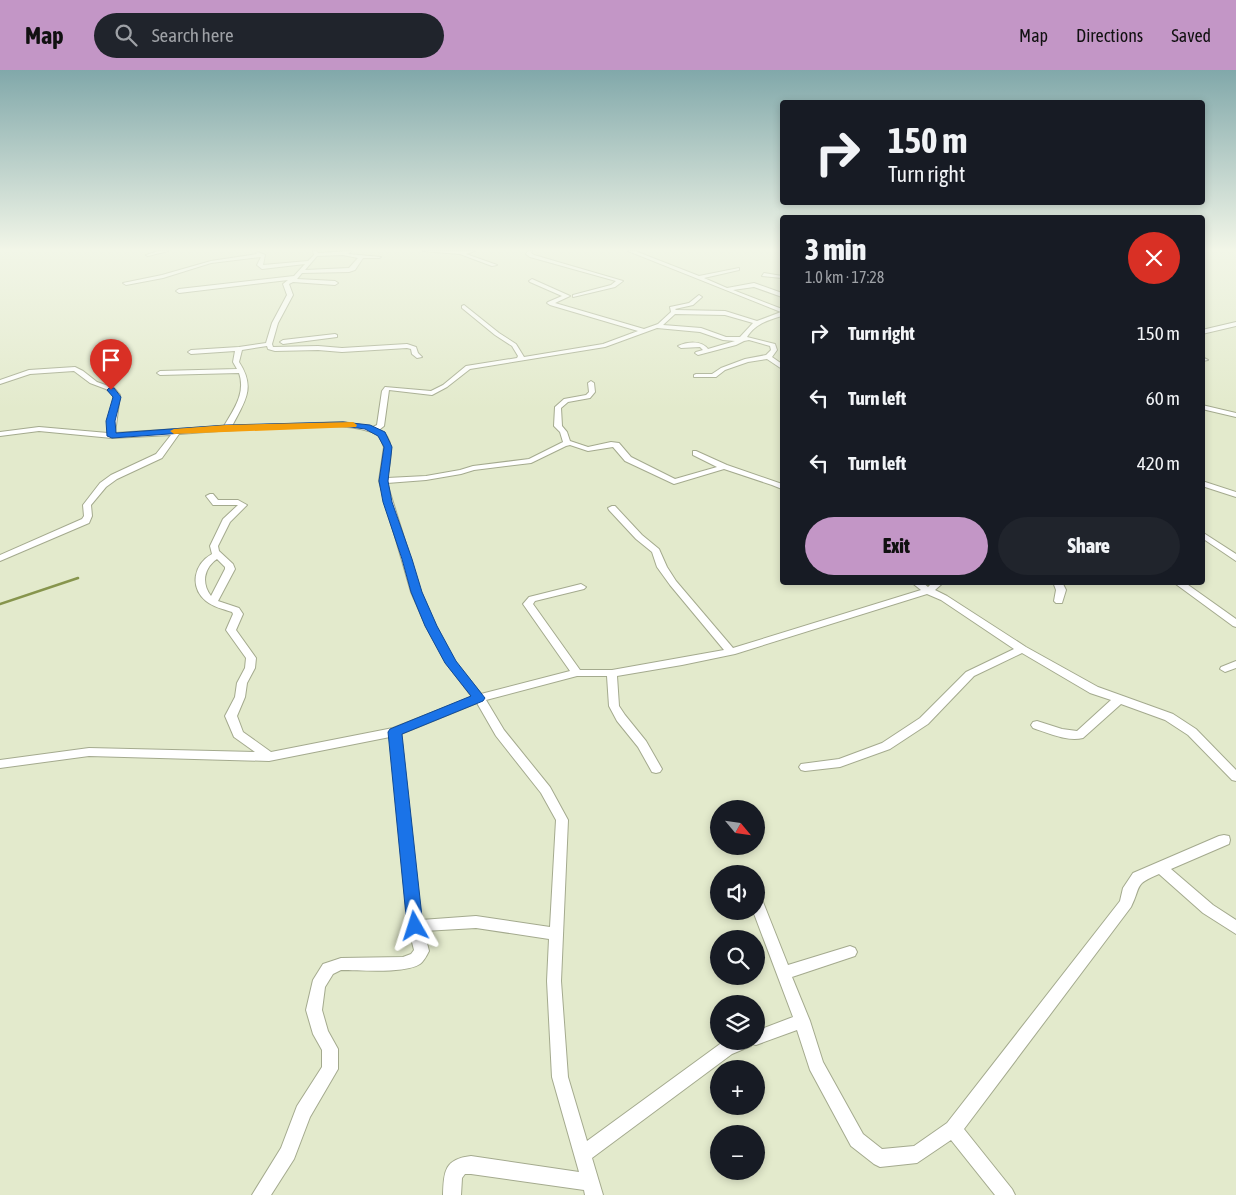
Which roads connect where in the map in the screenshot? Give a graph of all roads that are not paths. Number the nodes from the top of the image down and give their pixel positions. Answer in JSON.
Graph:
{"nodes":[{"id":1,"x":285,"y":304,"type":"edge"},
{"id":2,"x":551,"y":304,"type":"edge"},
{"id":3,"x":692,"y":304,"type":"edge"},
{"id":4,"x":764,"y":304,"type":"edge"},
{"id":5,"x":464,"y":307,"type":"dead end"},
{"id":6,"x":780,"y":310,"type":"edge"},
{"id":7,"x":674,"y":312,"type":"junction"},
{"id":8,"x":780,"y":312,"type":"edge"},
{"id":9,"x":756,"y":322,"type":"junction"},
{"id":10,"x":1236,"y":324,"type":"edge"},
{"id":11,"x":660,"y":325,"type":"junction"},
{"id":12,"x":642,"y":330,"type":"junction"},
{"id":13,"x":1205,"y":330,"type":"edge"},
{"id":14,"x":335,"y":336,"type":"dead end"},
{"id":15,"x":742,"y":339,"type":"junction"},
{"id":16,"x":269,"y":344,"type":"junction"},
{"id":17,"x":681,"y":346,"type":"dead end"},
{"id":18,"x":239,"y":349,"type":"junction"},
{"id":19,"x":706,"y":350,"type":"junction"},
{"id":20,"x":190,"y":352,"type":"dead end"},
{"id":21,"x":698,"y":353,"type":"dead end"},
{"id":22,"x":418,"y":357,"type":"dead end"},
{"id":23,"x":768,"y":358,"type":"junction"},
{"id":24,"x":519,"y":360,"type":"junction"},
{"id":25,"x":780,"y":365,"type":"edge"},
{"id":26,"x":242,"y":371,"type":"junction"},
{"id":27,"x":160,"y":373,"type":"dead end"},
{"id":28,"x":696,"y":376,"type":"dead end"},
{"id":29,"x":0,"y":382,"type":"edge"},
{"id":30,"x":591,"y":382,"type":"dead end"},
{"id":31,"x":1205,"y":408,"type":"edge"},
{"id":32,"x":1236,"y":415,"type":"edge"},
{"id":33,"x":226,"y":428,"type":"junction"},
{"id":34,"x":374,"y":430,"type":"junction"},
{"id":35,"x":177,"y":431,"type":"junction"},
{"id":36,"x":0,"y":434,"type":"edge"},
{"id":37,"x":112,"y":436,"type":"junction"},
{"id":38,"x":567,"y":444,"type":"junction"},
{"id":39,"x":696,"y":453,"type":"dead end"},
{"id":40,"x":724,"y":467,"type":"junction"},
{"id":41,"x":384,"y":481,"type":"junction"},
{"id":42,"x":1205,"y":484,"type":"edge"},
{"id":43,"x":780,"y":486,"type":"edge"},
{"id":44,"x":1236,"y":495,"type":"edge"},
{"id":45,"x":210,"y":496,"type":"dead end"},
{"id":46,"x":612,"y":508,"type":"dead end"},
{"id":47,"x":1205,"y":536,"type":"edge"},
{"id":48,"x":217,"y":555,"type":"junction"},
{"id":49,"x":0,"y":558,"type":"edge"},
{"id":50,"x":1236,"y":558,"type":"edge"},
{"id":51,"x":919,"y":585,"type":"edge"},
{"id":52,"x":936,"y":585,"type":"edge"},
{"id":53,"x":1058,"y":585,"type":"edge"},
{"id":54,"x":1181,"y":585,"type":"edge"},
{"id":55,"x":581,"y":587,"type":"dead end"},
{"id":56,"x":928,"y":591,"type":"junction"},
{"id":57,"x":1059,"y":601,"type":"dead end"},
{"id":58,"x":213,"y":602,"type":"junction"},
{"id":59,"x":1236,"y":624,"type":"edge"},
{"id":60,"x":1022,"y":649,"type":"junction"},
{"id":61,"x":731,"y":652,"type":"junction"},
{"id":62,"x":1236,"y":664,"type":"edge"},
{"id":63,"x":1225,"y":668,"type":"dead end"},
{"id":64,"x":577,"y":672,"type":"junction"},
{"id":65,"x":612,"y":673,"type":"junction"},
{"id":66,"x":479,"y":698,"type":"junction"},
{"id":67,"x":1119,"y":699,"type":"junction"},
{"id":68,"x":1037,"y":725,"type":"dead end"},
{"id":69,"x":395,"y":732,"type":"junction"},
{"id":70,"x":269,"y":757,"type":"junction"},
{"id":71,"x":0,"y":764,"type":"edge"},
{"id":72,"x":805,"y":767,"type":"dead end"},
{"id":73,"x":656,"y":769,"type":"dead end"},
{"id":74,"x":1236,"y":777,"type":"edge"},
{"id":75,"x":1224,"y":840,"type":"dead end"},
{"id":76,"x":1160,"y":867,"type":"junction"},
{"id":77,"x":763,"y":920,"type":"edge"},
{"id":78,"x":415,"y":926,"type":"junction"},
{"id":79,"x":1236,"y":928,"type":"edge"},
{"id":80,"x":557,"y":934,"type":"junction"},
{"id":81,"x":850,"y":952,"type":"dead end"},
{"id":82,"x":784,"y":973,"type":"junction"},
{"id":83,"x":802,"y":1021,"type":"junction"},
{"id":84,"x":765,"y":1035,"type":"edge"},
{"id":85,"x":725,"y":1050,"type":"edge"},
{"id":86,"x":953,"y":1129,"type":"junction"},
{"id":87,"x":582,"y":1155,"type":"junction"},
{"id":88,"x":592,"y":1189,"type":"edge"},
{"id":89,"x":261,"y":1195,"type":"edge"},
{"id":90,"x":452,"y":1195,"type":"edge"},
{"id":91,"x":1006,"y":1195,"type":"edge"}],
"edges":[{"from":1,"to":16,"type":"street"},
{"from":2,"to":12,"type":"street"},
{"from":3,"to":7,"type":"street"},
{"from":4,"to":6,"type":"street"},
{"from":5,"to":24,"type":"street"},
{"from":7,"to":9,"type":"street"},
{"from":7,"to":11,"type":"street"},
{"from":8,"to":9,"type":"street"},
{"from":9,"to":15,"type":"street"},
{"from":10,"to":13,"type":"street"},
{"from":11,"to":12,"type":"street"},
{"from":11,"to":15,"type":"street"},
{"from":12,"to":24,"type":"street"},
{"from":14,"to":16,"type":"street"},
{"from":15,"to":19,"type":"street"},
{"from":15,"to":23,"type":"street"},
{"from":16,"to":18,"type":"street"},
{"from":16,"to":22,"type":"street"},
{"from":17,"to":19,"type":"street"},
{"from":18,"to":20,"type":"street"},
{"from":18,"to":26,"type":"street"},
{"from":19,"to":21,"type":"street"},
{"from":23,"to":25,"type":"street"},
{"from":23,"to":28,"type":"street"},
{"from":24,"to":34,"type":"street"},
{"from":26,"to":27,"type":"street"},
{"from":26,"to":33,"type":"street"},
{"from":29,"to":37,"type":"street"},
{"from":30,"to":38,"type":"street"},
{"from":31,"to":32,"type":"street"},
{"from":33,"to":34,"type":"street"},
{"from":33,"to":35,"type":"street"},
{"from":34,"to":41,"type":"street"},
{"from":35,"to":37,"type":"street"},
{"from":35,"to":49,"type":"street"},
{"from":36,"to":37,"type":"street"},
{"from":38,"to":40,"type":"street"},
{"from":38,"to":41,"type":"street"},
{"from":39,"to":40,"type":"street"},
{"from":40,"to":43,"type":"street"},
{"from":41,"to":66,"type":"street"},
{"from":42,"to":44,"type":"street"},
{"from":45,"to":48,"type":"street"},
{"from":46,"to":61,"type":"street"},
{"from":47,"to":50,"type":"street"},
{"from":48,"to":58,"type":"street"},
{"from":48,"to":58,"type":"street"},
{"from":51,"to":56,"type":"street"},
{"from":52,"to":56,"type":"street"},
{"from":53,"to":57,"type":"street"},
{"from":54,"to":59,"type":"street"},
{"from":55,"to":64,"type":"street"},
{"from":56,"to":60,"type":"street"},
{"from":56,"to":61,"type":"street"},
{"from":58,"to":70,"type":"street"},
{"from":60,"to":67,"type":"street"},
{"from":60,"to":72,"type":"street"},
{"from":61,"to":65,"type":"street"},
{"from":62,"to":63,"type":"street"},
{"from":64,"to":65,"type":"street"},
{"from":64,"to":66,"type":"street"},
{"from":65,"to":73,"type":"street"},
{"from":66,"to":69,"type":"street"},
{"from":66,"to":80,"type":"street"},
{"from":67,"to":68,"type":"street"},
{"from":67,"to":74,"type":"street"},
{"from":69,"to":70,"type":"street"},
{"from":69,"to":78,"type":"street"},
{"from":70,"to":71,"type":"street"},
{"from":75,"to":76,"type":"street"},
{"from":76,"to":79,"type":"street"},
{"from":76,"to":86,"type":"street"},
{"from":77,"to":82,"type":"street"},
{"from":78,"to":80,"type":"street"},
{"from":78,"to":89,"type":"street"},
{"from":80,"to":87,"type":"street"},
{"from":81,"to":82,"type":"street"},
{"from":82,"to":83,"type":"street"},
{"from":83,"to":84,"type":"street"},
{"from":83,"to":86,"type":"street"},
{"from":85,"to":87,"type":"street"},
{"from":86,"to":91,"type":"street"},
{"from":87,"to":88,"type":"street"},
{"from":88,"to":90,"type":"street"}]}
